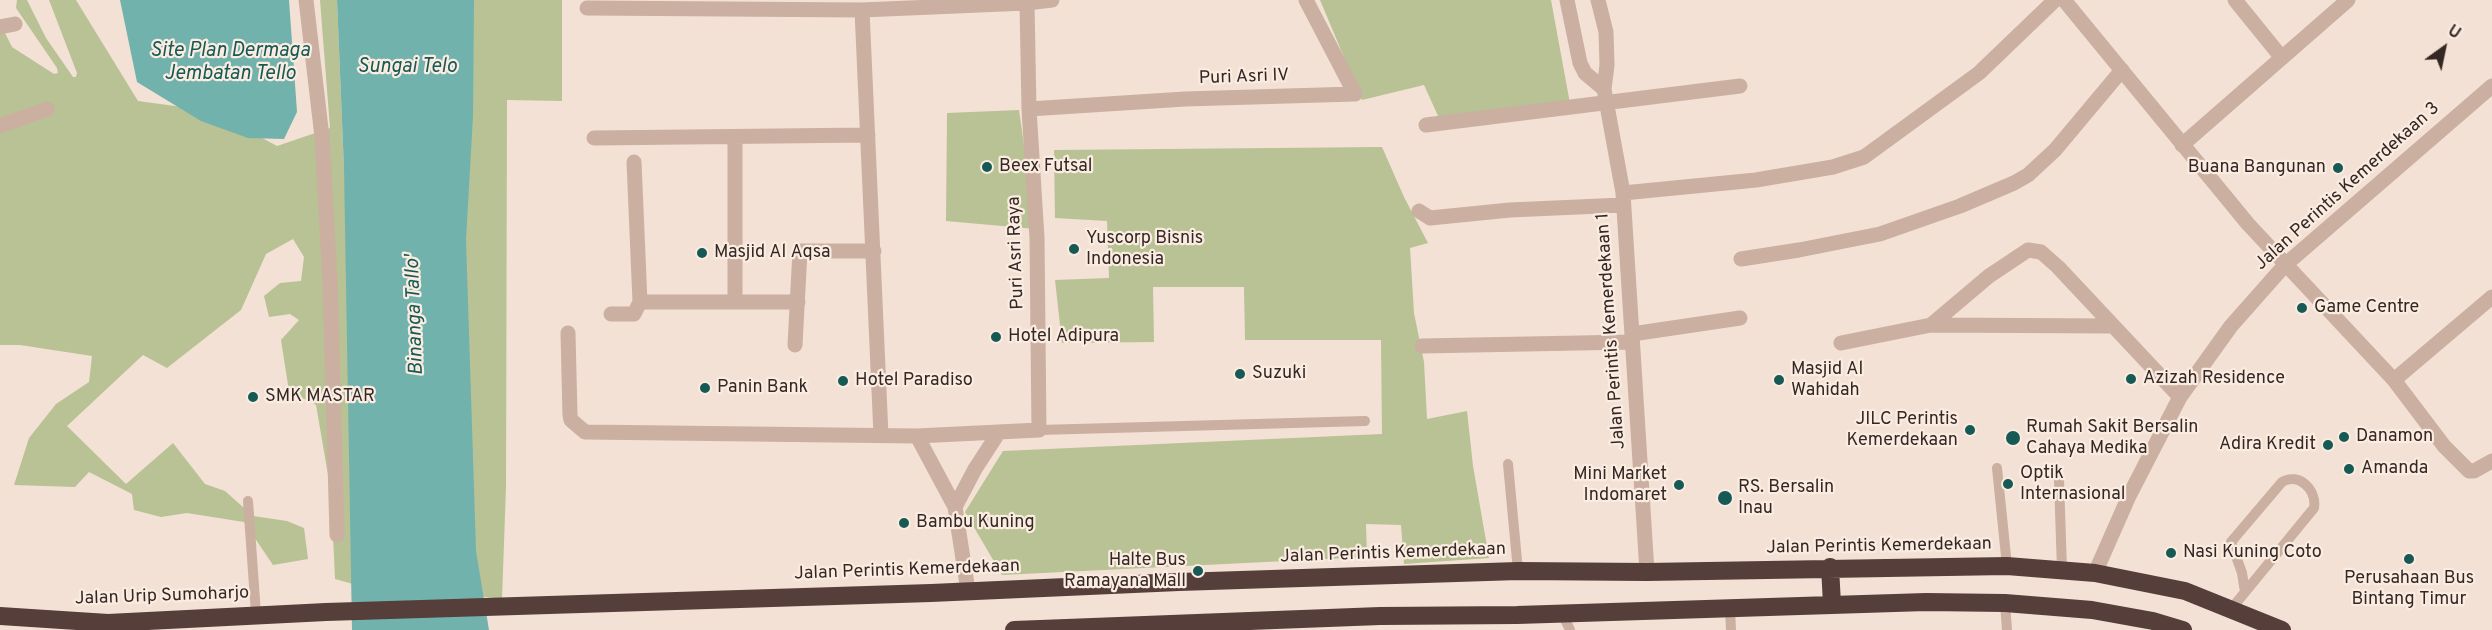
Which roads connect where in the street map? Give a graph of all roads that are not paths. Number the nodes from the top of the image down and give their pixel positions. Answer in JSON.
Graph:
{"nodes":[{"id":1,"x":306,"y":0,"type":"edge"},
{"id":2,"x":1052,"y":0,"type":"edge"},
{"id":3,"x":1306,"y":0,"type":"edge"},
{"id":4,"x":1567,"y":0,"type":"edge"},
{"id":5,"x":1598,"y":0,"type":"edge"},
{"id":6,"x":2055,"y":0,"type":"edge"},
{"id":7,"x":2064,"y":0,"type":"edge"},
{"id":8,"x":2235,"y":0,"type":"edge"},
{"id":9,"x":2348,"y":0,"type":"edge"},
{"id":10,"x":958,"y":3,"type":"edge"},
{"id":11,"x":1028,"y":3,"type":"junction"},
{"id":12,"x":802,"y":5,"type":"edge"},
{"id":13,"x":587,"y":8,"type":"dead end"},
{"id":14,"x":862,"y":10,"type":"junction"},
{"id":15,"x":15,"y":24,"type":"dead end"},
{"id":16,"x":0,"y":27,"type":"edge"},
{"id":17,"x":2282,"y":58,"type":"junction"},
{"id":18,"x":2122,"y":70,"type":"junction"},
{"id":19,"x":1740,"y":86,"type":"dead end"},
{"id":20,"x":2492,"y":86,"type":"edge"},
{"id":21,"x":1605,"y":95,"type":"junction"},
{"id":22,"x":47,"y":109,"type":"dead end"},
{"id":23,"x":1029,"y":109,"type":"junction"},
{"id":24,"x":1426,"y":124,"type":"dead end"},
{"id":25,"x":0,"y":126,"type":"edge"},
{"id":26,"x":868,"y":135,"type":"junction"},
{"id":27,"x":594,"y":138,"type":"dead end"},
{"id":28,"x":735,"y":138,"type":"junction"},
{"id":29,"x":2182,"y":145,"type":"junction"},
{"id":30,"x":634,"y":162,"type":"dead end"},
{"id":31,"x":1623,"y":199,"type":"junction"},
{"id":32,"x":1419,"y":211,"type":"dead end"},
{"id":33,"x":874,"y":251,"type":"junction"},
{"id":34,"x":1741,"y":259,"type":"dead end"},
{"id":35,"x":2285,"y":266,"type":"junction"},
{"id":36,"x":2492,"y":297,"type":"edge"},
{"id":37,"x":640,"y":302,"type":"junction"},
{"id":38,"x":735,"y":302,"type":"junction"},
{"id":39,"x":798,"y":302,"type":"junction"},
{"id":40,"x":611,"y":314,"type":"dead end"},
{"id":41,"x":1740,"y":318,"type":"dead end"},
{"id":42,"x":1931,"y":325,"type":"junction"},
{"id":43,"x":2112,"y":326,"type":"junction"},
{"id":44,"x":568,"y":333,"type":"dead end"},
{"id":45,"x":1632,"y":338,"type":"junction"},
{"id":46,"x":1841,"y":344,"type":"dead end"},
{"id":47,"x":795,"y":345,"type":"dead end"},
{"id":48,"x":1422,"y":346,"type":"dead end"},
{"id":49,"x":2394,"y":380,"type":"junction"},
{"id":50,"x":2180,"y":397,"type":"junction"},
{"id":51,"x":1365,"y":421,"type":"dead end"},
{"id":52,"x":1039,"y":430,"type":"junction"},
{"id":53,"x":999,"y":432,"type":"junction"},
{"id":54,"x":882,"y":435,"type":"junction"},
{"id":55,"x":917,"y":436,"type":"junction"},
{"id":56,"x":2492,"y":461,"type":"edge"},
{"id":57,"x":1508,"y":464,"type":"dead end"},
{"id":58,"x":1997,"y":468,"type":"dead end"},
{"id":59,"x":2059,"y":480,"type":"dead end"},
{"id":60,"x":248,"y":501,"type":"dead end"},
{"id":61,"x":955,"y":507,"type":"junction"},
{"id":62,"x":337,"y":535,"type":"dead end"},
{"id":63,"x":2007,"y":566,"type":"junction"},
{"id":64,"x":1830,"y":567,"type":"junction"},
{"id":65,"x":2062,"y":570,"type":"junction"},
{"id":66,"x":1518,"y":571,"type":"junction"},
{"id":67,"x":1647,"y":572,"type":"junction"},
{"id":68,"x":2095,"y":573,"type":"junction"},
{"id":69,"x":968,"y":591,"type":"junction"},
{"id":70,"x":2245,"y":592,"type":"junction"},
{"id":71,"x":2005,"y":603,"type":"junction"},
{"id":72,"x":1832,"y":604,"type":"junction"},
{"id":73,"x":1730,"y":608,"type":"junction"},
{"id":74,"x":2232,"y":608,"type":"junction"},
{"id":75,"x":326,"y":612,"type":"joint"},
{"id":76,"x":1562,"y":613,"type":"junction"},
{"id":77,"x":256,"y":614,"type":"junction"},
{"id":78,"x":0,"y":616,"type":"edge"},
{"id":79,"x":1157,"y":627,"type":"edge"},
{"id":80,"x":1014,"y":630,"type":"edge"},
{"id":81,"x":1570,"y":630,"type":"edge"},
{"id":82,"x":1731,"y":630,"type":"edge"},
{"id":83,"x":2007,"y":630,"type":"edge"},
{"id":84,"x":2183,"y":630,"type":"edge"},
{"id":85,"x":2282,"y":630,"type":"edge"}],
"edges":[{"from":1,"to":62,"type":"street"},
{"from":2,"to":11,"type":"street"},
{"from":3,"to":23,"type":"street","name":"Puri Asri IV"},
{"from":4,"to":21,"type":"street"},
{"from":5,"to":21,"type":"street","name":"Jalan Perintis Kemerdekaan 1"},
{"from":6,"to":31,"type":"street"},
{"from":7,"to":18,"type":"street"},
{"from":8,"to":17,"type":"street"},
{"from":9,"to":17,"type":"street"},
{"from":10,"to":11,"type":"street"},
{"from":10,"to":14,"type":"street"},
{"from":11,"to":23,"type":"street","name":"Puri Asri Raya"},
{"from":12,"to":13,"type":"street"},
{"from":12,"to":14,"type":"street"},
{"from":14,"to":26,"type":"street"},
{"from":15,"to":16,"type":"street"},
{"from":17,"to":29,"type":"street"},
{"from":18,"to":29,"type":"street"},
{"from":18,"to":34,"type":"street"},
{"from":19,"to":21,"type":"street"},
{"from":20,"to":35,"type":"street","name":"Jalan Perintis Kemerdekaan 3"},
{"from":21,"to":24,"type":"street"},
{"from":21,"to":31,"type":"street","name":"Jalan Perintis Kemerdekaan 1"},
{"from":22,"to":25,"type":"street"},
{"from":23,"to":52,"type":"street","name":"Puri Asri Raya"},
{"from":26,"to":28,"type":"street"},
{"from":26,"to":33,"type":"street"},
{"from":27,"to":28,"type":"street"},
{"from":28,"to":38,"type":"street"},
{"from":29,"to":35,"type":"street"},
{"from":30,"to":37,"type":"street"},
{"from":31,"to":32,"type":"street"},
{"from":31,"to":45,"type":"street","name":"Jalan Perintis Kemerdekaan 1"},
{"from":33,"to":39,"type":"street"},
{"from":33,"to":54,"type":"street"},
{"from":35,"to":49,"type":"street"},
{"from":35,"to":50,"type":"street","name":"Jalan Perintis Kemerdekaan 3"},
{"from":36,"to":49,"type":"street"},
{"from":37,"to":38,"type":"street"},
{"from":37,"to":40,"type":"street"},
{"from":38,"to":39,"type":"street"},
{"from":39,"to":47,"type":"street"},
{"from":41,"to":45,"type":"street"},
{"from":42,"to":43,"type":"street"},
{"from":42,"to":43,"type":"street"},
{"from":42,"to":46,"type":"street"},
{"from":43,"to":50,"type":"street"},
{"from":44,"to":54,"type":"street"},
{"from":45,"to":48,"type":"street"},
{"from":45,"to":67,"type":"street","name":"Jalan Perintis Kemerdekaan 1"},
{"from":49,"to":56,"type":"street"},
{"from":50,"to":68,"type":"street","name":"Jalan Perintis Kemerdekaan 3"},
{"from":51,"to":52,"type":"lane"},
{"from":52,"to":53,"type":"street"},
{"from":53,"to":55,"type":"street"},
{"from":53,"to":61,"type":"street"},
{"from":54,"to":55,"type":"street"},
{"from":55,"to":61,"type":"street"},
{"from":57,"to":66,"type":"lane"},
{"from":58,"to":63,"type":"lane"},
{"from":59,"to":65,"type":"lane"},
{"from":60,"to":77,"type":"lane"},
{"from":61,"to":69,"type":"street"},
{"from":63,"to":64,"type":"highway","name":"Jalan Perintis Kemerdekaan"},
{"from":63,"to":65,"type":"highway","name":"Jalan Perintis Kemerdekaan"},
{"from":64,"to":67,"type":"highway","name":"Jalan Perintis Kemerdekaan"},
{"from":64,"to":72,"type":"highway"},
{"from":65,"to":68,"type":"highway","name":"Jalan Perintis Kemerdekaan"},
{"from":66,"to":67,"type":"highway","name":"Jalan Perintis Kemerdekaan"},
{"from":66,"to":69,"type":"highway","name":"Jalan Perintis Kemerdekaan"},
{"from":68,"to":74,"type":"highway","name":"Jalan Perintis Kemerdekaan"},
{"from":69,"to":75,"type":"highway","name":"Jalan Perintis Kemerdekaan"},
{"from":70,"to":70,"type":"lane"},
{"from":70,"to":74,"type":"lane"},
{"from":71,"to":72,"type":"highway"},
{"from":71,"to":83,"type":"lane"},
{"from":71,"to":84,"type":"highway"},
{"from":72,"to":73,"type":"highway"},
{"from":73,"to":76,"type":"highway"},
{"from":73,"to":82,"type":"lane"},
{"from":74,"to":85,"type":"highway","name":"Jalan Perintis Kemerdekaan"},
{"from":75,"to":77,"type":"highway","name":"Jalan Urip Sumoharjo"},
{"from":76,"to":79,"type":"highway"},
{"from":76,"to":81,"type":"lane"},
{"from":77,"to":78,"type":"highway","name":"Jalan Urip Sumoharjo"},
{"from":79,"to":80,"type":"highway"}]}
